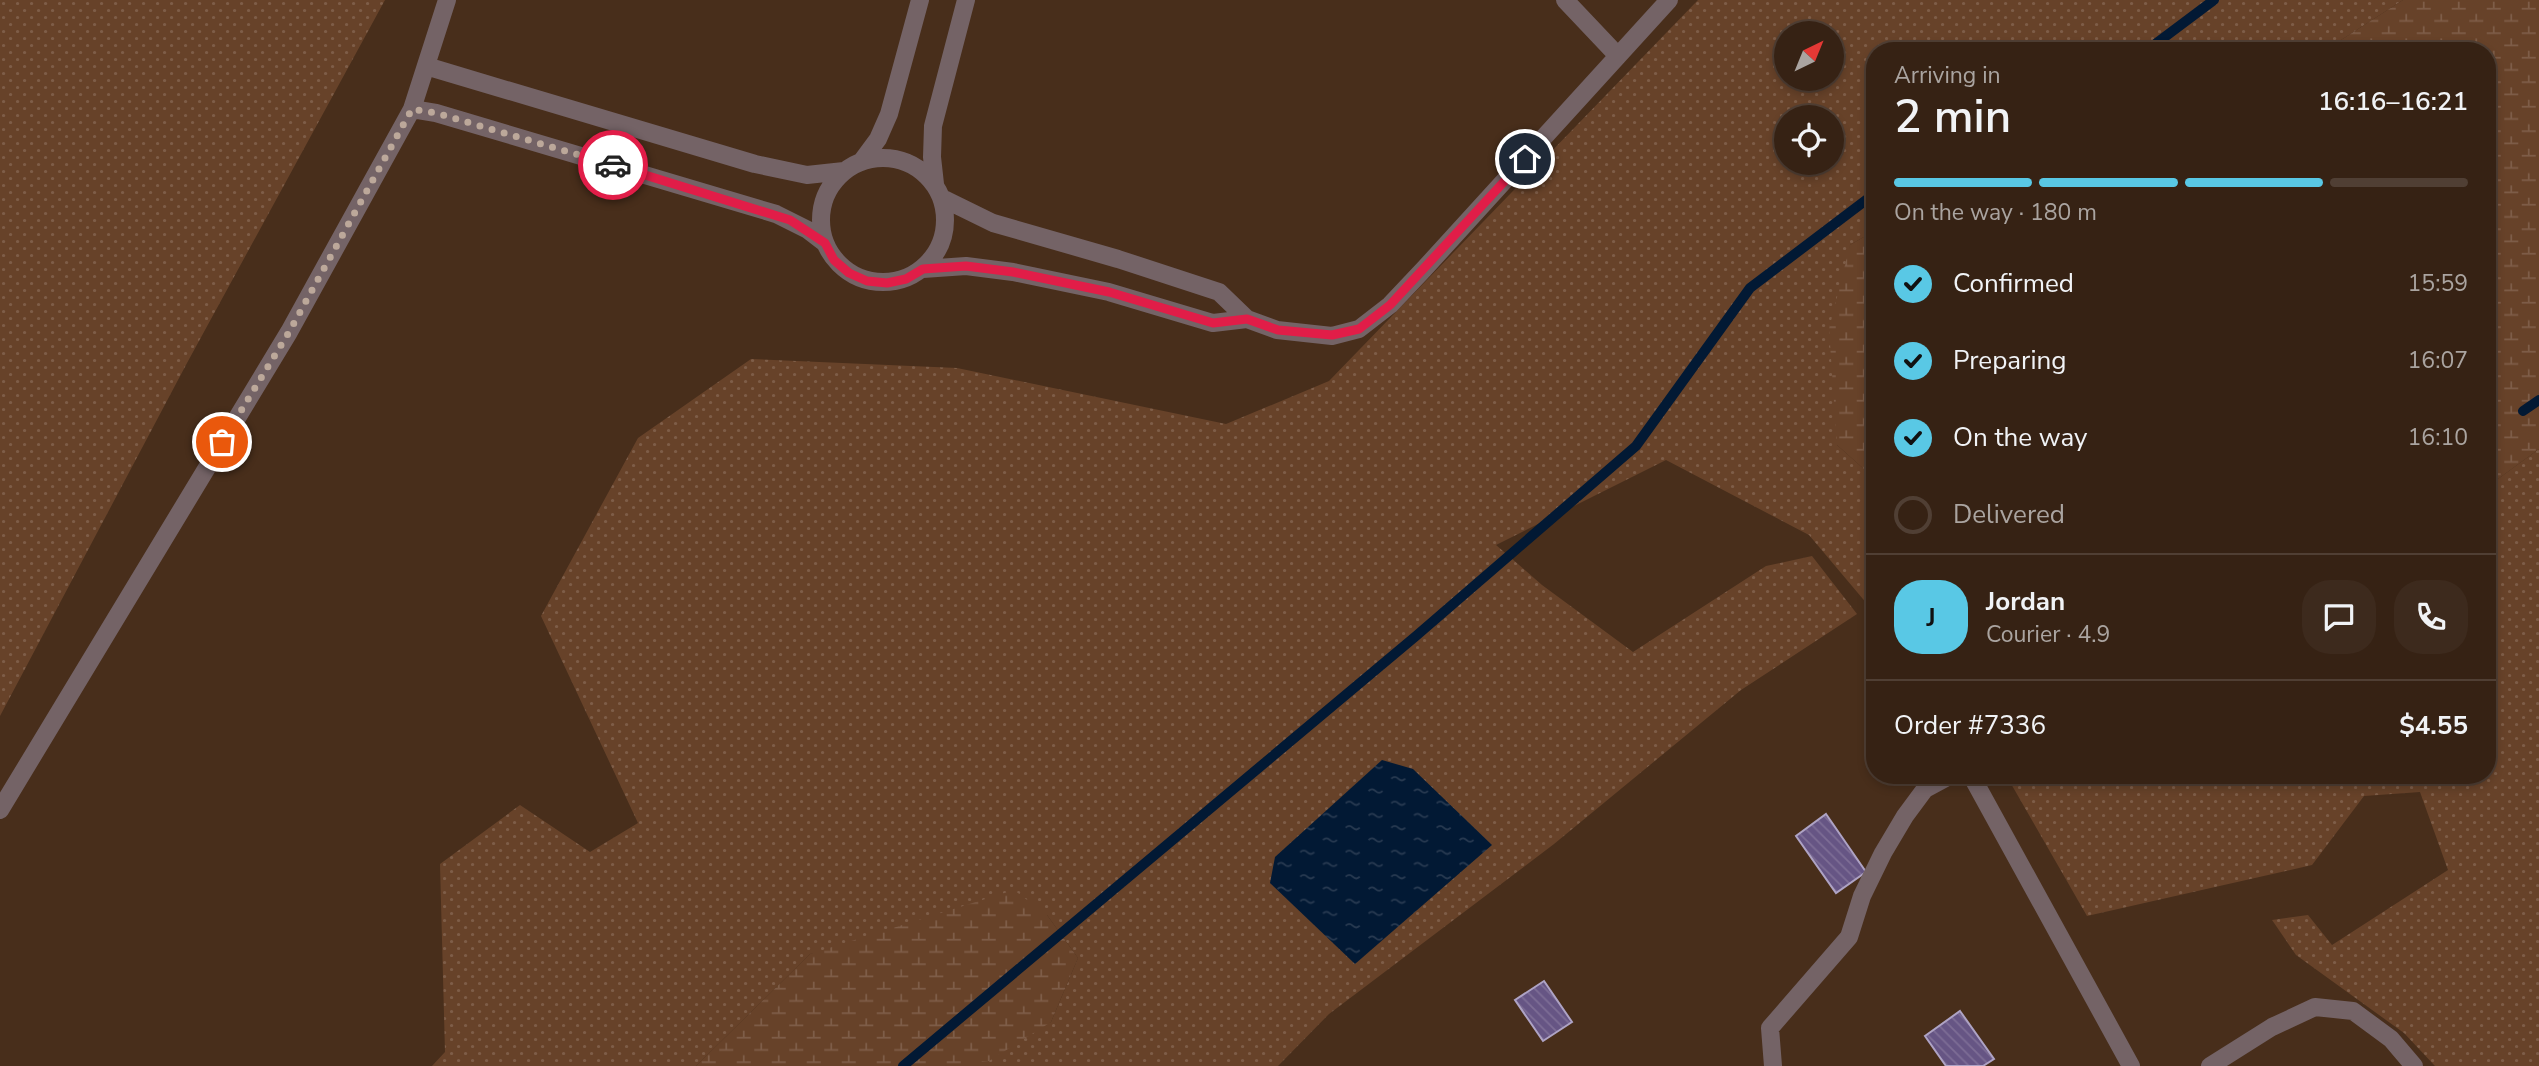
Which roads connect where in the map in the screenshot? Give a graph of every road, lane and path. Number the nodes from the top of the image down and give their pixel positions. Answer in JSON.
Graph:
{"nodes":[{"id":1,"x":447,"y":0,"type":"edge"},
{"id":2,"x":920,"y":0,"type":"edge"},
{"id":3,"x":966,"y":0,"type":"edge"},
{"id":4,"x":1565,"y":0,"type":"edge"},
{"id":5,"x":1668,"y":0,"type":"edge"},
{"id":6,"x":1618,"y":56,"type":"junction"},
{"id":7,"x":426,"y":66,"type":"junction"},
{"id":8,"x":412,"y":109,"type":"junction"},
{"id":9,"x":860,"y":162,"type":"junction"},
{"id":10,"x":844,"y":172,"type":"junction"},
{"id":11,"x":939,"y":191,"type":"junction"},
{"id":12,"x":825,"y":243,"type":"junction"},
{"id":13,"x":923,"y":269,"type":"junction"},
{"id":14,"x":1247,"y":319,"type":"junction"},
{"id":15,"x":1934,"y":784,"type":"edge"},
{"id":16,"x":1976,"y":784,"type":"edge"},
{"id":17,"x":0,"y":810,"type":"edge"},
{"id":18,"x":1773,"y":1066,"type":"edge"},
{"id":19,"x":2131,"y":1066,"type":"edge"},
{"id":20,"x":2210,"y":1066,"type":"edge"},
{"id":21,"x":2414,"y":1066,"type":"edge"}],
"edges":[{"from":1,"to":7,"type":"street"},
{"from":2,"to":9,"type":"street"},
{"from":3,"to":11,"type":"street"},
{"from":4,"to":6,"type":"street"},
{"from":5,"to":6,"type":"street"},
{"from":6,"to":14,"type":"street"},
{"from":7,"to":8,"type":"street"},
{"from":7,"to":10,"type":"street"},
{"from":8,"to":12,"type":"street"},
{"from":8,"to":17,"type":"street"},
{"from":9,"to":10,"type":"street"},
{"from":9,"to":11,"type":"street"},
{"from":10,"to":12,"type":"street"},
{"from":11,"to":13,"type":"street"},
{"from":11,"to":14,"type":"street"},
{"from":12,"to":13,"type":"street"},
{"from":13,"to":14,"type":"street"},
{"from":15,"to":18,"type":"street"},
{"from":16,"to":19,"type":"street"},
{"from":20,"to":21,"type":"street"}]}
